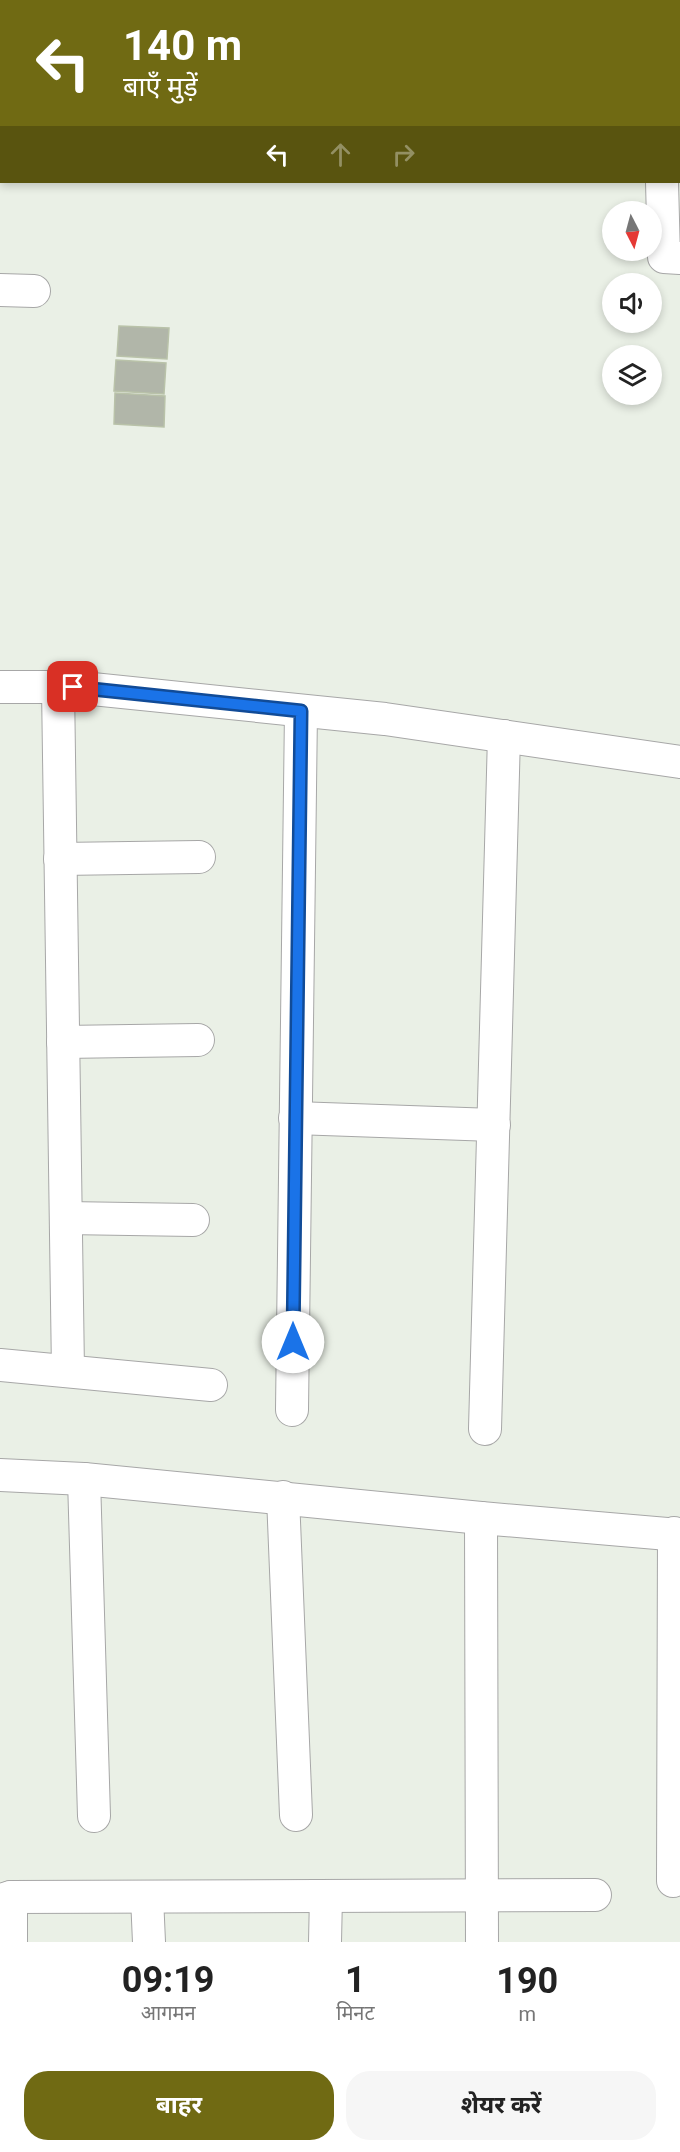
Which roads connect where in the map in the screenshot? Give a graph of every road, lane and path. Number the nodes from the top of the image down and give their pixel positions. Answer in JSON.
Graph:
{"nodes":[{"id":1,"x":662,"y":183,"type":"edge"},
{"id":2,"x":680,"y":258,"type":"edge"},
{"id":3,"x":0,"y":290,"type":"edge"},
{"id":4,"x":34,"y":291,"type":"dead end"},
{"id":5,"x":0,"y":687,"type":"edge"},
{"id":6,"x":58,"y":687,"type":"junction"},
{"id":7,"x":301,"y":711,"type":"junction"},
{"id":8,"x":504,"y":736,"type":"junction"},
{"id":9,"x":680,"y":762,"type":"edge"},
{"id":10,"x":199,"y":857,"type":"dead end"},
{"id":11,"x":60,"y":859,"type":"junction"},
{"id":12,"x":198,"y":1040,"type":"dead end"},
{"id":13,"x":63,"y":1042,"type":"junction"},
{"id":14,"x":296,"y":1118,"type":"junction"},
{"id":15,"x":494,"y":1125,"type":"junction"},
{"id":16,"x":66,"y":1218,"type":"junction"},
{"id":17,"x":193,"y":1220,"type":"dead end"},
{"id":18,"x":0,"y":1365,"type":"edge"},
{"id":19,"x":68,"y":1371,"type":"junction"},
{"id":20,"x":211,"y":1385,"type":"dead end"},
{"id":21,"x":292,"y":1410,"type":"dead end"},
{"id":22,"x":485,"y":1429,"type":"dead end"},
{"id":23,"x":0,"y":1475,"type":"edge"},
{"id":24,"x":84,"y":1479,"type":"junction"},
{"id":25,"x":283,"y":1497,"type":"junction"},
{"id":26,"x":481,"y":1518,"type":"junction"},
{"id":27,"x":677,"y":1534,"type":"edge"},
{"id":28,"x":296,"y":1815,"type":"dead end"},
{"id":29,"x":94,"y":1816,"type":"dead end"},
{"id":30,"x":673,"y":1881,"type":"dead end"},
{"id":31,"x":595,"y":1895,"type":"dead end"},
{"id":32,"x":326,"y":1896,"type":"junction"},
{"id":33,"x":482,"y":1896,"type":"junction"},
{"id":34,"x":147,"y":1897,"type":"junction"},
{"id":35,"x":6,"y":1899,"type":"edge"},
{"id":36,"x":10,"y":1942,"type":"edge"},
{"id":37,"x":149,"y":1942,"type":"edge"},
{"id":38,"x":325,"y":1942,"type":"edge"},
{"id":39,"x":482,"y":1942,"type":"edge"}],
"edges":[{"from":1,"to":2,"type":"street"},
{"from":3,"to":4,"type":"street"},
{"from":5,"to":6,"type":"street"},
{"from":6,"to":7,"type":"street"},
{"from":6,"to":11,"type":"street"},
{"from":7,"to":8,"type":"street"},
{"from":7,"to":14,"type":"street"},
{"from":8,"to":9,"type":"street"},
{"from":8,"to":15,"type":"street"},
{"from":10,"to":11,"type":"street"},
{"from":11,"to":13,"type":"street"},
{"from":12,"to":13,"type":"street"},
{"from":13,"to":16,"type":"street"},
{"from":14,"to":15,"type":"street"},
{"from":14,"to":21,"type":"street"},
{"from":15,"to":22,"type":"street"},
{"from":16,"to":17,"type":"street"},
{"from":16,"to":19,"type":"street"},
{"from":18,"to":19,"type":"street"},
{"from":19,"to":20,"type":"street"},
{"from":23,"to":24,"type":"street"},
{"from":24,"to":25,"type":"street"},
{"from":24,"to":29,"type":"street"},
{"from":25,"to":26,"type":"street"},
{"from":25,"to":28,"type":"street"},
{"from":26,"to":27,"type":"street"},
{"from":26,"to":33,"type":"street"},
{"from":27,"to":30,"type":"street"},
{"from":31,"to":33,"type":"street"},
{"from":32,"to":33,"type":"street"},
{"from":32,"to":34,"type":"street"},
{"from":32,"to":38,"type":"street"},
{"from":33,"to":39,"type":"street"},
{"from":34,"to":35,"type":"street"},
{"from":34,"to":37,"type":"street"},
{"from":35,"to":36,"type":"street"}]}
